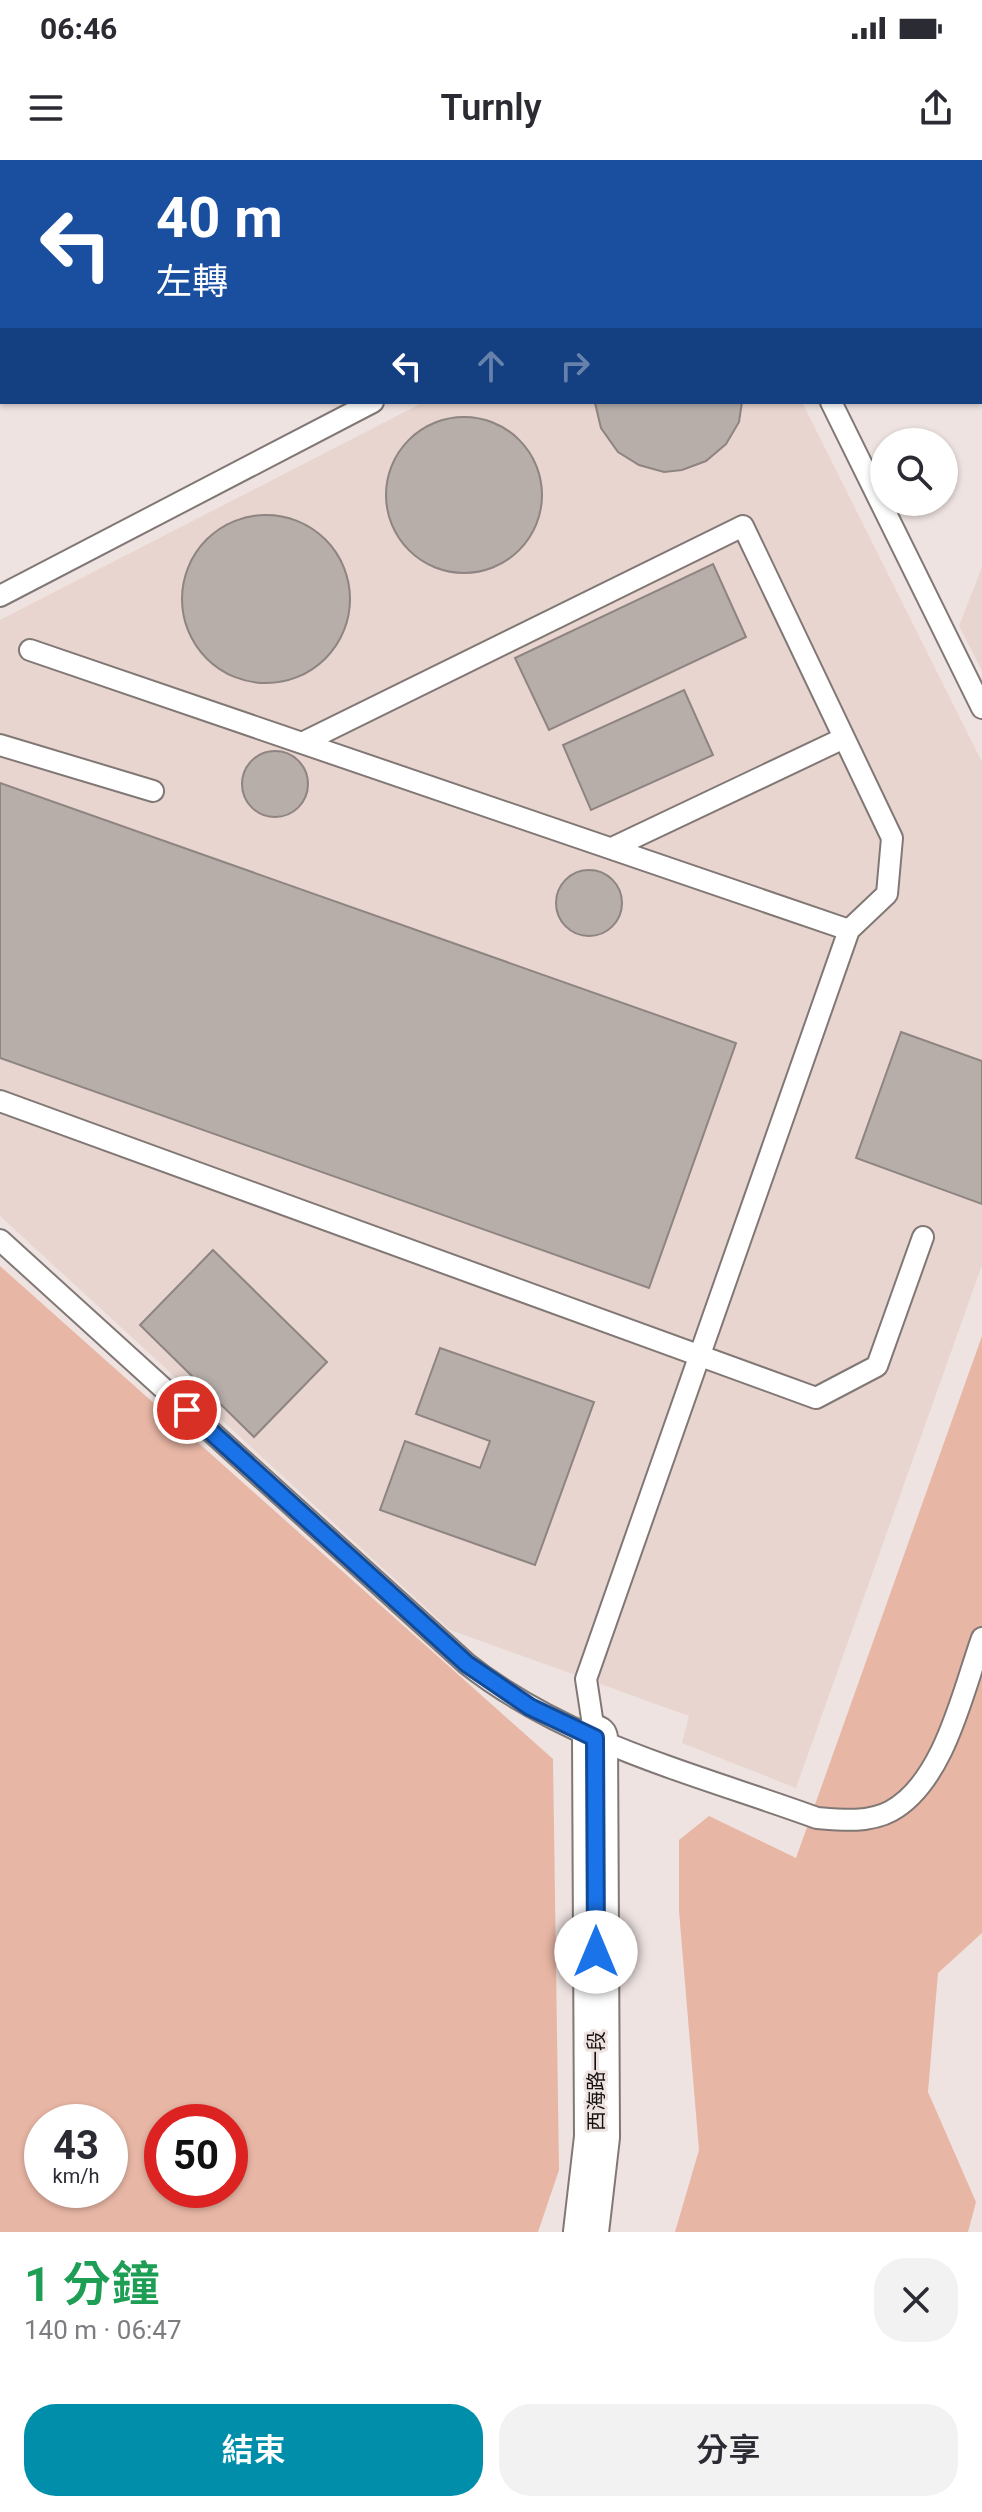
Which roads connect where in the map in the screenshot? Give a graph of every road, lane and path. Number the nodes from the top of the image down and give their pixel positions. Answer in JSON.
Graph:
{"nodes":[{"id":1,"x":369,"y":404,"type":"edge"},
{"id":2,"x":832,"y":404,"type":"edge"},
{"id":3,"x":0,"y":596,"type":"edge"},
{"id":4,"x":30,"y":650,"type":"dead end"},
{"id":5,"x":982,"y":708,"type":"edge"},
{"id":6,"x":844,"y":738,"type":"junction"},
{"id":7,"x":302,"y":743,"type":"junction"},
{"id":8,"x":0,"y":745,"type":"edge"},
{"id":9,"x":153,"y":791,"type":"dead end"},
{"id":10,"x":612,"y":848,"type":"junction"},
{"id":11,"x":849,"y":930,"type":"junction"},
{"id":12,"x":0,"y":1101,"type":"edge"},
{"id":13,"x":923,"y":1237,"type":"dead end"},
{"id":14,"x":0,"y":1240,"type":"edge"},
{"id":15,"x":700,"y":1354,"type":"junction"},
{"id":16,"x":982,"y":1638,"type":"edge"},
{"id":17,"x":595,"y":1738,"type":"junction"},
{"id":18,"x":586,"y":2232,"type":"edge"}],
"edges":[{"from":1,"to":3,"type":"lane"},
{"from":2,"to":5,"type":"lane"},
{"from":4,"to":7,"type":"lane"},
{"from":6,"to":7,"type":"lane"},
{"from":6,"to":10,"type":"lane"},
{"from":6,"to":11,"type":"lane"},
{"from":7,"to":10,"type":"lane"},
{"from":8,"to":9,"type":"lane"},
{"from":10,"to":11,"type":"lane"},
{"from":11,"to":15,"type":"lane"},
{"from":12,"to":15,"type":"lane"},
{"from":13,"to":15,"type":"lane"},
{"from":14,"to":17,"type":"lane"},
{"from":15,"to":17,"type":"lane"},
{"from":16,"to":17,"type":"lane"},
{"from":17,"to":18,"type":"main road","name":"西海路一段"}]}
